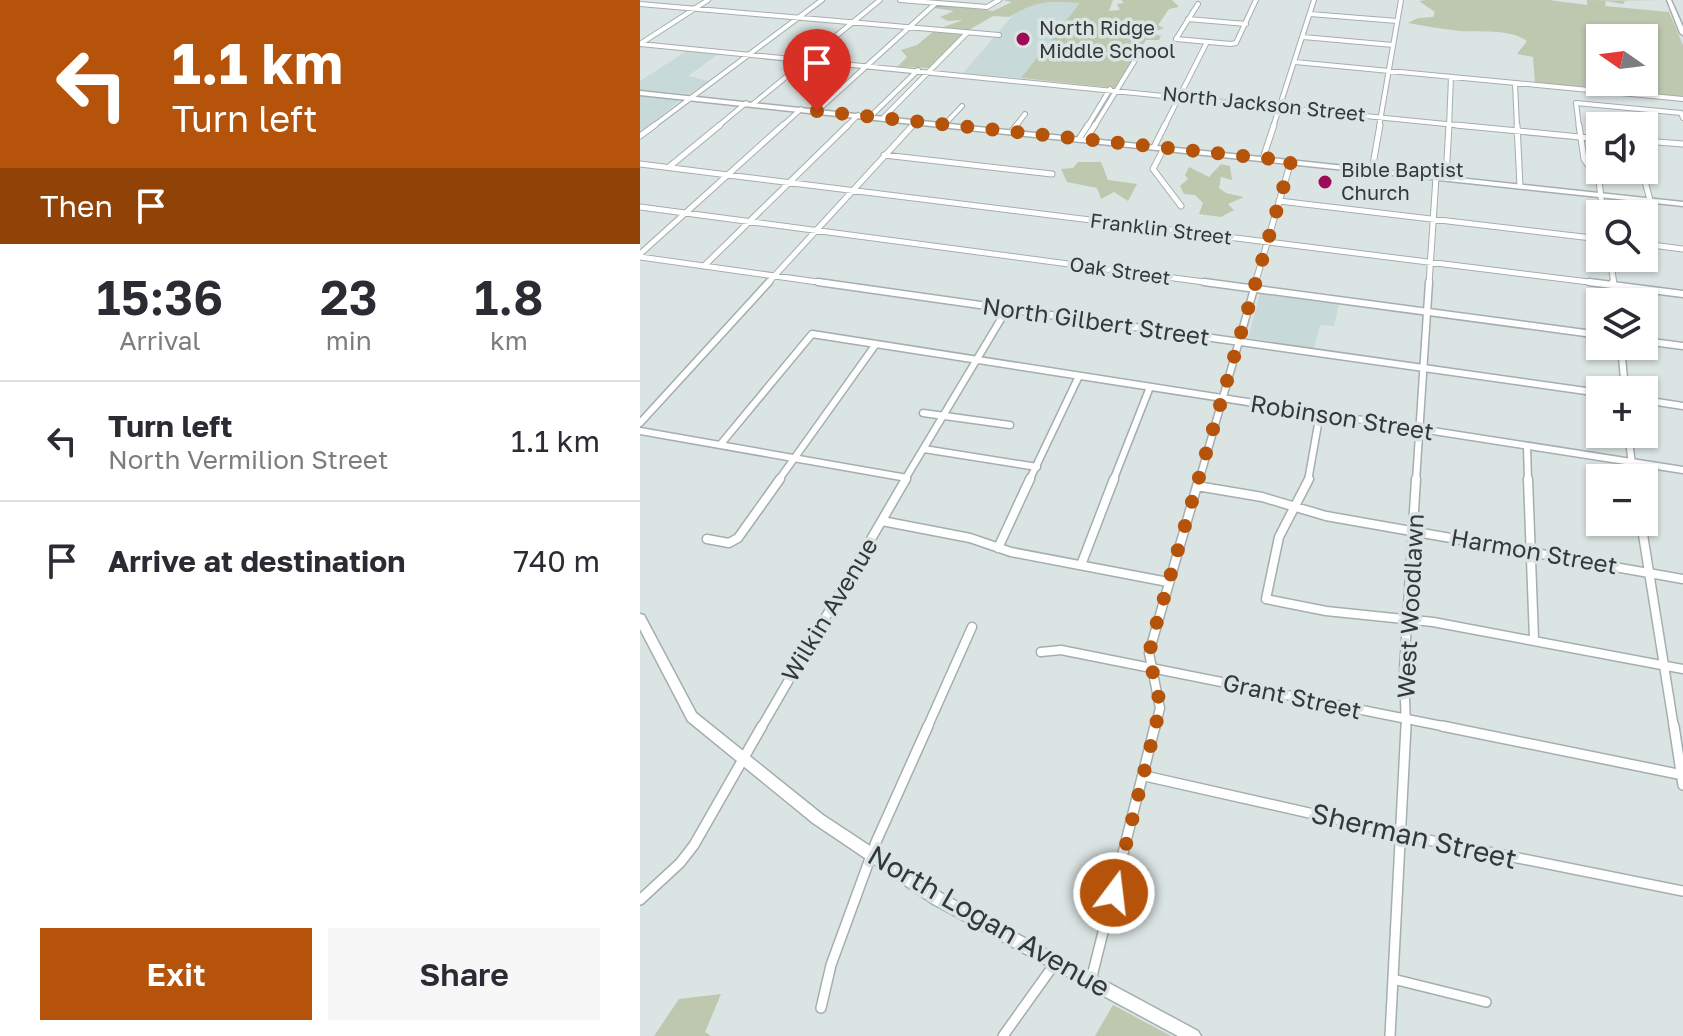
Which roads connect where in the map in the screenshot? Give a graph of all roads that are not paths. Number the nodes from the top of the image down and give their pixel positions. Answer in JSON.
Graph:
{"nodes":[{"id":1,"x":708,"y":0,"type":"edge"},
{"id":2,"x":822,"y":0,"type":"edge"},
{"id":3,"x":880,"y":0,"type":"edge"},
{"id":4,"x":900,"y":0,"type":"edge"},
{"id":5,"x":999,"y":0,"type":"edge"},
{"id":6,"x":1256,"y":0,"type":"edge"},
{"id":7,"x":1314,"y":0,"type":"edge"},
{"id":8,"x":1401,"y":0,"type":"edge"},
{"id":9,"x":1669,"y":0,"type":"edge"},
{"id":10,"x":936,"y":3,"type":"junction"},
{"id":11,"x":640,"y":4,"type":"edge"},
{"id":12,"x":1198,"y":4,"type":"dead end"},
{"id":13,"x":695,"y":8,"type":"junction"},
{"id":14,"x":1310,"y":14,"type":"junction"},
{"id":15,"x":799,"y":17,"type":"junction"},
{"id":16,"x":1188,"y":19,"type":"junction"},
{"id":17,"x":1397,"y":21,"type":"junction"},
{"id":18,"x":854,"y":22,"type":"junction"},
{"id":19,"x":1246,"y":24,"type":"junction"},
{"id":20,"x":909,"y":27,"type":"junction"},
{"id":21,"x":967,"y":33,"type":"junction"},
{"id":22,"x":1683,"y":33,"type":"edge"},
{"id":23,"x":999,"y":35,"type":"dead end"},
{"id":24,"x":1303,"y":37,"type":"junction"},
{"id":25,"x":1207,"y":42,"type":"junction"},
{"id":26,"x":640,"y":43,"type":"edge"},
{"id":27,"x":1393,"y":45,"type":"junction"},
{"id":28,"x":750,"y":54,"type":"junction"},
{"id":29,"x":1137,"y":57,"type":"dead end"},
{"id":30,"x":807,"y":60,"type":"junction"},
{"id":31,"x":1295,"y":62,"type":"junction"},
{"id":32,"x":867,"y":66,"type":"junction"},
{"id":33,"x":918,"y":70,"type":"junction"},
{"id":34,"x":928,"y":71,"type":"junction"},
{"id":35,"x":1389,"y":71,"type":"junction"},
{"id":36,"x":1451,"y":77,"type":"junction"},
{"id":37,"x":1515,"y":83,"type":"junction"},
{"id":38,"x":1114,"y":89,"type":"junction"},
{"id":39,"x":640,"y":93,"type":"edge"},
{"id":40,"x":1180,"y":96,"type":"junction"},
{"id":41,"x":691,"y":98,"type":"junction"},
{"id":42,"x":1683,"y":99,"type":"edge"},
{"id":43,"x":749,"y":104,"type":"junction"},
{"id":44,"x":962,"y":106,"type":"dead end"},
{"id":45,"x":1280,"y":106,"type":"junction"},
{"id":46,"x":801,"y":109,"type":"junction"},
{"id":47,"x":817,"y":111,"type":"junction"},
{"id":48,"x":1025,"y":114,"type":"dead end"},
{"id":49,"x":858,"y":115,"type":"junction"},
{"id":50,"x":871,"y":116,"type":"junction"},
{"id":51,"x":1381,"y":116,"type":"junction"},
{"id":52,"x":883,"y":118,"type":"junction"},
{"id":53,"x":1683,"y":118,"type":"edge"},
{"id":54,"x":916,"y":121,"type":"junction"},
{"id":55,"x":1449,"y":123,"type":"junction"},
{"id":56,"x":945,"y":124,"type":"junction"},
{"id":57,"x":1517,"y":130,"type":"junction"},
{"id":58,"x":1012,"y":131,"type":"junction"},
{"id":59,"x":640,"y":136,"type":"edge"},
{"id":60,"x":1581,"y":137,"type":"junction"},
{"id":61,"x":1586,"y":138,"type":"edge"},
{"id":62,"x":1082,"y":139,"type":"junction"},
{"id":63,"x":1658,"y":142,"type":"edge"},
{"id":64,"x":1683,"y":144,"type":"edge"},
{"id":65,"x":1159,"y":147,"type":"junction"},
{"id":66,"x":883,"y":155,"type":"junction"},
{"id":67,"x":1263,"y":158,"type":"junction"},
{"id":68,"x":1291,"y":161,"type":"junction"},
{"id":69,"x":640,"y":164,"type":"edge"},
{"id":70,"x":669,"y":167,"type":"junction"},
{"id":71,"x":1372,"y":170,"type":"junction"},
{"id":72,"x":729,"y":174,"type":"junction"},
{"id":73,"x":1052,"y":174,"type":"dead end"},
{"id":74,"x":1441,"y":178,"type":"junction"},
{"id":75,"x":790,"y":182,"type":"junction"},
{"id":76,"x":1646,"y":184,"type":"edge"},
{"id":77,"x":1520,"y":186,"type":"junction"},
{"id":78,"x":851,"y":190,"type":"junction"},
{"id":79,"x":1601,"y":195,"type":"junction"},
{"id":80,"x":1602,"y":200,"type":"edge"},
{"id":81,"x":1650,"y":200,"type":"joint"},
{"id":82,"x":1279,"y":201,"type":"junction"},
{"id":83,"x":1658,"y":201,"type":"edge"},
{"id":84,"x":1683,"y":204,"type":"edge"},
{"id":85,"x":1181,"y":206,"type":"dead end"},
{"id":86,"x":640,"y":207,"type":"edge"},
{"id":87,"x":685,"y":213,"type":"junction"},
{"id":88,"x":1434,"y":219,"type":"junction"},
{"id":89,"x":750,"y":222,"type":"junction"},
{"id":90,"x":814,"y":231,"type":"junction"},
{"id":91,"x":1586,"y":237,"type":"edge"},
{"id":92,"x":1267,"y":242,"type":"junction"},
{"id":93,"x":1658,"y":246,"type":"edge"},
{"id":94,"x":1683,"y":249,"type":"edge"},
{"id":95,"x":640,"y":256,"type":"edge"},
{"id":96,"x":1431,"y":263,"type":"junction"},
{"id":97,"x":704,"y":266,"type":"junction"},
{"id":98,"x":1612,"y":272,"type":"edge"},
{"id":99,"x":773,"y":276,"type":"junction"},
{"id":100,"x":1613,"y":286,"type":"junction"},
{"id":101,"x":1254,"y":289,"type":"junction"},
{"id":102,"x":1683,"y":294,"type":"edge"},
{"id":103,"x":1007,"y":309,"type":"junction"},
{"id":104,"x":1428,"y":312,"type":"junction"},
{"id":105,"x":1586,"y":333,"type":"edge"},
{"id":106,"x":1239,"y":342,"type":"junction"},
{"id":107,"x":1658,"y":343,"type":"edge"},
{"id":108,"x":876,"y":344,"type":"junction"},
{"id":109,"x":1683,"y":346,"type":"edge"},
{"id":110,"x":976,"y":360,"type":"junction"},
{"id":111,"x":1425,"y":368,"type":"junction"},
{"id":112,"x":1079,"y":376,"type":"junction"},
{"id":113,"x":1150,"y":387,"type":"junction"},
{"id":114,"x":1586,"y":391,"type":"edge"},
{"id":115,"x":1222,"y":398,"type":"junction"},
{"id":116,"x":1658,"y":402,"type":"edge"},
{"id":117,"x":1683,"y":406,"type":"edge"},
{"id":118,"x":923,"y":413,"type":"dead end"},
{"id":119,"x":1320,"y":413,"type":"junction"},
{"id":120,"x":943,"y":416,"type":"junction"},
{"id":121,"x":640,"y":423,"type":"edge"},
{"id":122,"x":1010,"y":425,"type":"dead end"},
{"id":123,"x":1421,"y":429,"type":"junction"},
{"id":124,"x":640,"y":431,"type":"edge"},
{"id":125,"x":720,"y":445,"type":"junction"},
{"id":126,"x":1527,"y":446,"type":"junction"},
{"id":127,"x":1630,"y":448,"type":"edge"},
{"id":128,"x":924,"y":449,"type":"junction"},
{"id":129,"x":795,"y":458,"type":"junction"},
{"id":130,"x":1632,"y":462,"type":"junction"},
{"id":131,"x":1037,"y":467,"type":"junction"},
{"id":132,"x":1683,"y":470,"type":"edge"},
{"id":133,"x":907,"y":478,"type":"junction"},
{"id":134,"x":1197,"y":486,"type":"junction"},
{"id":135,"x":1294,"y":507,"type":"junction"},
{"id":136,"x":882,"y":521,"type":"junction"},
{"id":137,"x":1414,"y":531,"type":"junction"},
{"id":138,"x":1643,"y":536,"type":"edge"},
{"id":139,"x":707,"y":539,"type":"dead end"},
{"id":140,"x":998,"y":548,"type":"junction"},
{"id":141,"x":1532,"y":552,"type":"junction"},
{"id":142,"x":1081,"y":565,"type":"junction"},
{"id":143,"x":1650,"y":573,"type":"junction"},
{"id":144,"x":1683,"y":579,"type":"edge"},
{"id":145,"x":1168,"y":582,"type":"junction"},
{"id":146,"x":640,"y":618,"type":"edge"},
{"id":147,"x":1407,"y":618,"type":"junction"},
{"id":148,"x":972,"y":627,"type":"dead end"},
{"id":149,"x":1534,"y":639,"type":"junction"},
{"id":150,"x":1041,"y":652,"type":"dead end"},
{"id":151,"x":1664,"y":664,"type":"junction"},
{"id":152,"x":1150,"y":667,"type":"junction"},
{"id":153,"x":1683,"y":669,"type":"edge"},
{"id":154,"x":1406,"y":720,"type":"junction"},
{"id":155,"x":743,"y":761,"type":"junction"},
{"id":156,"x":1682,"y":775,"type":"edge"},
{"id":157,"x":1145,"y":776,"type":"junction"},
{"id":158,"x":1683,"y":785,"type":"edge"},
{"id":159,"x":1400,"y":833,"type":"junction"},
{"id":160,"x":873,"y":856,"type":"junction"},
{"id":161,"x":1683,"y":891,"type":"edge"},
{"id":162,"x":640,"y":900,"type":"edge"},
{"id":163,"x":1056,"y":962,"type":"junction"},
{"id":164,"x":1393,"y":979,"type":"junction"},
{"id":165,"x":1091,"y":981,"type":"junction"},
{"id":166,"x":1486,"y":1002,"type":"dead end"},
{"id":167,"x":821,"y":1008,"type":"dead end"},
{"id":168,"x":1003,"y":1036,"type":"edge"},
{"id":169,"x":1193,"y":1036,"type":"edge"},
{"id":170,"x":1390,"y":1036,"type":"edge"}],
"edges":[{"from":1,"to":13,"type":"street"},
{"from":2,"to":15,"type":"street"},
{"from":3,"to":18,"type":"street"},
{"from":4,"to":10,"type":"street"},
{"from":5,"to":10,"type":"street"},
{"from":6,"to":19,"type":"street"},
{"from":7,"to":14,"type":"street"},
{"from":8,"to":17,"type":"street"},
{"from":9,"to":22,"type":"street"},
{"from":10,"to":20,"type":"street"},
{"from":11,"to":13,"type":"street"},
{"from":12,"to":16,"type":"street"},
{"from":13,"to":15,"type":"street"},
{"from":13,"to":26,"type":"street"},
{"from":14,"to":17,"type":"street"},
{"from":14,"to":24,"type":"street"},
{"from":15,"to":18,"type":"street"},
{"from":15,"to":28,"type":"street"},
{"from":16,"to":19,"type":"street"},
{"from":16,"to":25,"type":"street"},
{"from":17,"to":27,"type":"street"},
{"from":18,"to":20,"type":"street"},
{"from":18,"to":30,"type":"street"},
{"from":19,"to":25,"type":"street"},
{"from":20,"to":21,"type":"street"},
{"from":20,"to":32,"type":"street"},
{"from":21,"to":23,"type":"street"},
{"from":21,"to":34,"type":"street"},
{"from":24,"to":27,"type":"street"},
{"from":24,"to":31,"type":"street"},
{"from":25,"to":40,"type":"street"},
{"from":26,"to":28,"type":"street","name":"North Jackson Street"},
{"from":27,"to":35,"type":"street"},
{"from":28,"to":30,"type":"street","name":"North Jackson Street"},
{"from":28,"to":41,"type":"street"},
{"from":29,"to":38,"type":"street"},
{"from":30,"to":32,"type":"street","name":"North Jackson Street"},
{"from":30,"to":43,"type":"street"},
{"from":31,"to":35,"type":"street"},
{"from":31,"to":45,"type":"street"},
{"from":32,"to":33,"type":"street","name":"North Jackson Street"},
{"from":32,"to":47,"type":"street"},
{"from":33,"to":34,"type":"street","name":"North Jackson Street"},
{"from":33,"to":50,"type":"street"},
{"from":34,"to":38,"type":"street","name":"North Jackson Street"},
{"from":34,"to":52,"type":"street"},
{"from":35,"to":36,"type":"street"},
{"from":35,"to":51,"type":"street"},
{"from":36,"to":37,"type":"street"},
{"from":36,"to":55,"type":"street","name":"West Woodlawn"},
{"from":37,"to":42,"type":"street"},
{"from":37,"to":57,"type":"street"},
{"from":38,"to":40,"type":"street","name":"North Jackson Street"},
{"from":38,"to":62,"type":"street"},
{"from":39,"to":41,"type":"main road"},
{"from":40,"to":45,"type":"street","name":"North Jackson Street"},
{"from":40,"to":65,"type":"street"},
{"from":41,"to":43,"type":"main road"},
{"from":41,"to":59,"type":"street"},
{"from":43,"to":46,"type":"main road"},
{"from":43,"to":70,"type":"street"},
{"from":44,"to":56,"type":"street"},
{"from":45,"to":51,"type":"street","name":"North Jackson Street"},
{"from":45,"to":67,"type":"street"},
{"from":46,"to":47,"type":"main road"},
{"from":46,"to":72,"type":"street"},
{"from":47,"to":49,"type":"main road"},
{"from":48,"to":58,"type":"street"},
{"from":49,"to":50,"type":"main road"},
{"from":49,"to":75,"type":"street"},
{"from":50,"to":52,"type":"main road"},
{"from":51,"to":55,"type":"street","name":"North Jackson Street"},
{"from":51,"to":71,"type":"street"},
{"from":52,"to":54,"type":"main road"},
{"from":53,"to":60,"type":"street"},
{"from":54,"to":56,"type":"main road"},
{"from":54,"to":66,"type":"street"},
{"from":55,"to":57,"type":"street","name":"North Jackson Street"},
{"from":55,"to":74,"type":"street","name":"West Woodlawn"},
{"from":56,"to":58,"type":"main road"},
{"from":57,"to":60,"type":"street","name":"North Jackson Street"},
{"from":57,"to":77,"type":"street"},
{"from":58,"to":62,"type":"main road"},
{"from":60,"to":61,"type":"street","name":"North Jackson Street"},
{"from":60,"to":79,"type":"street"},
{"from":62,"to":65,"type":"main road"},
{"from":63,"to":64,"type":"street"},
{"from":65,"to":67,"type":"main road"},
{"from":65,"to":85,"type":"street"},
{"from":66,"to":73,"type":"street"},
{"from":66,"to":78,"type":"street"},
{"from":67,"to":68,"type":"main road"},
{"from":68,"to":71,"type":"main road"},
{"from":68,"to":82,"type":"street"},
{"from":69,"to":70,"type":"street","name":"Franklin Street"},
{"from":70,"to":72,"type":"street","name":"Franklin Street"},
{"from":71,"to":74,"type":"main road"},
{"from":72,"to":75,"type":"street","name":"Franklin Street"},
{"from":72,"to":87,"type":"street"},
{"from":74,"to":77,"type":"main road"},
{"from":74,"to":88,"type":"street","name":"West Woodlawn"},
{"from":75,"to":78,"type":"street","name":"Franklin Street"},
{"from":75,"to":89,"type":"street"},
{"from":76,"to":81,"type":"street"},
{"from":77,"to":79,"type":"main road"},
{"from":78,"to":90,"type":"street"},
{"from":78,"to":92,"type":"street","name":"Franklin Street"},
{"from":79,"to":80,"type":"street"},
{"from":79,"to":81,"type":"main road"},
{"from":82,"to":88,"type":"street"},
{"from":82,"to":92,"type":"street"},
{"from":83,"to":84,"type":"main road"},
{"from":86,"to":87,"type":"street","name":"Oak Street"},
{"from":87,"to":89,"type":"street","name":"Oak Street"},
{"from":87,"to":95,"type":"street"},
{"from":88,"to":91,"type":"street"},
{"from":88,"to":96,"type":"street","name":"West Woodlawn"},
{"from":89,"to":90,"type":"street","name":"Oak Street"},
{"from":89,"to":97,"type":"street"},
{"from":90,"to":99,"type":"street"},
{"from":90,"to":101,"type":"street","name":"Oak Street"},
{"from":92,"to":96,"type":"street","name":"Franklin Street"},
{"from":92,"to":101,"type":"street"},
{"from":93,"to":94,"type":"street"},
{"from":95,"to":97,"type":"street","name":"North Gilbert Street"},
{"from":96,"to":100,"type":"street","name":"Franklin Street"},
{"from":96,"to":104,"type":"street","name":"West Woodlawn"},
{"from":97,"to":99,"type":"street","name":"North Gilbert Street"},
{"from":98,"to":100,"type":"street"},
{"from":99,"to":103,"type":"street","name":"North Gilbert Street"},
{"from":99,"to":121,"type":"street"},
{"from":100,"to":102,"type":"street","name":"Franklin Street"},
{"from":101,"to":104,"type":"street","name":"Oak Street"},
{"from":101,"to":106,"type":"street"},
{"from":103,"to":106,"type":"street","name":"North Gilbert Street"},
{"from":103,"to":110,"type":"street","name":"Wilkin Avenue"},
{"from":104,"to":105,"type":"street","name":"Oak Street"},
{"from":104,"to":111,"type":"street","name":"West Woodlawn"},
{"from":106,"to":111,"type":"street","name":"North Gilbert Street"},
{"from":106,"to":115,"type":"street"},
{"from":107,"to":109,"type":"street"},
{"from":108,"to":110,"type":"street","name":"Robinson Street"},
{"from":108,"to":125,"type":"street","name":"Robinson Street"},
{"from":108,"to":129,"type":"street"},
{"from":110,"to":112,"type":"street","name":"Robinson Street"},
{"from":110,"to":120,"type":"street","name":"Wilkin Avenue"},
{"from":111,"to":114,"type":"street","name":"North Gilbert Street"},
{"from":111,"to":123,"type":"street","name":"West Woodlawn"},
{"from":112,"to":113,"type":"street","name":"Robinson Street"},
{"from":112,"to":131,"type":"street"},
{"from":113,"to":115,"type":"street","name":"Robinson Street"},
{"from":113,"to":142,"type":"street"},
{"from":115,"to":119,"type":"street","name":"Robinson Street"},
{"from":115,"to":134,"type":"street"},
{"from":116,"to":117,"type":"street"},
{"from":118,"to":120,"type":"street"},
{"from":119,"to":123,"type":"street","name":"Robinson Street"},
{"from":119,"to":135,"type":"street"},
{"from":120,"to":122,"type":"street"},
{"from":120,"to":128,"type":"street","name":"Wilkin Avenue"},
{"from":123,"to":126,"type":"street","name":"Robinson Street"},
{"from":123,"to":137,"type":"street","name":"West Woodlawn"},
{"from":124,"to":125,"type":"street"},
{"from":125,"to":129,"type":"street"},
{"from":126,"to":130,"type":"street","name":"Robinson Street"},
{"from":126,"to":141,"type":"street"},
{"from":127,"to":130,"type":"street"},
{"from":128,"to":131,"type":"street"},
{"from":128,"to":133,"type":"street","name":"Wilkin Avenue"},
{"from":129,"to":133,"type":"street"},
{"from":129,"to":139,"type":"street"},
{"from":130,"to":132,"type":"street","name":"Robinson Street"},
{"from":131,"to":140,"type":"street"},
{"from":133,"to":136,"type":"street","name":"Wilkin Avenue"},
{"from":134,"to":135,"type":"street","name":"Harmon Street"},
{"from":134,"to":145,"type":"street"},
{"from":135,"to":137,"type":"street","name":"Harmon Street"},
{"from":135,"to":147,"type":"street"},
{"from":136,"to":140,"type":"street"},
{"from":136,"to":155,"type":"street","name":"Wilkin Avenue"},
{"from":137,"to":141,"type":"street","name":"Harmon Street"},
{"from":137,"to":147,"type":"street","name":"West Woodlawn"},
{"from":138,"to":143,"type":"street"},
{"from":140,"to":142,"type":"street"},
{"from":141,"to":143,"type":"street","name":"Harmon Street"},
{"from":141,"to":149,"type":"street"},
{"from":142,"to":145,"type":"street"},
{"from":143,"to":144,"type":"street","name":"Harmon Street"},
{"from":143,"to":151,"type":"street"},
{"from":145,"to":152,"type":"street"},
{"from":146,"to":155,"type":"street","name":"North Logan Avenue"},
{"from":147,"to":149,"type":"street"},
{"from":147,"to":154,"type":"street","name":"West Woodlawn"},
{"from":148,"to":160,"type":"street"},
{"from":149,"to":151,"type":"street"},
{"from":150,"to":152,"type":"street","name":"Grant Street"},
{"from":151,"to":153,"type":"street"},
{"from":151,"to":156,"type":"street"},
{"from":152,"to":154,"type":"street","name":"Grant Street"},
{"from":152,"to":157,"type":"street"},
{"from":154,"to":156,"type":"street","name":"Grant Street"},
{"from":154,"to":159,"type":"street","name":"West Woodlawn"},
{"from":155,"to":160,"type":"street","name":"North Logan Avenue"},
{"from":155,"to":162,"type":"street","name":"Wilkin Avenue"},
{"from":156,"to":158,"type":"street"},
{"from":157,"to":159,"type":"street","name":"Sherman Street"},
{"from":157,"to":165,"type":"street"},
{"from":159,"to":161,"type":"street","name":"Sherman Street"},
{"from":159,"to":164,"type":"street","name":"West Woodlawn"},
{"from":160,"to":163,"type":"street","name":"North Logan Avenue"},
{"from":160,"to":167,"type":"street"},
{"from":163,"to":165,"type":"street","name":"North Logan Avenue"},
{"from":163,"to":168,"type":"street"},
{"from":164,"to":166,"type":"street"},
{"from":164,"to":170,"type":"street","name":"West Woodlawn"},
{"from":165,"to":169,"type":"street","name":"North Logan Avenue"}]}
